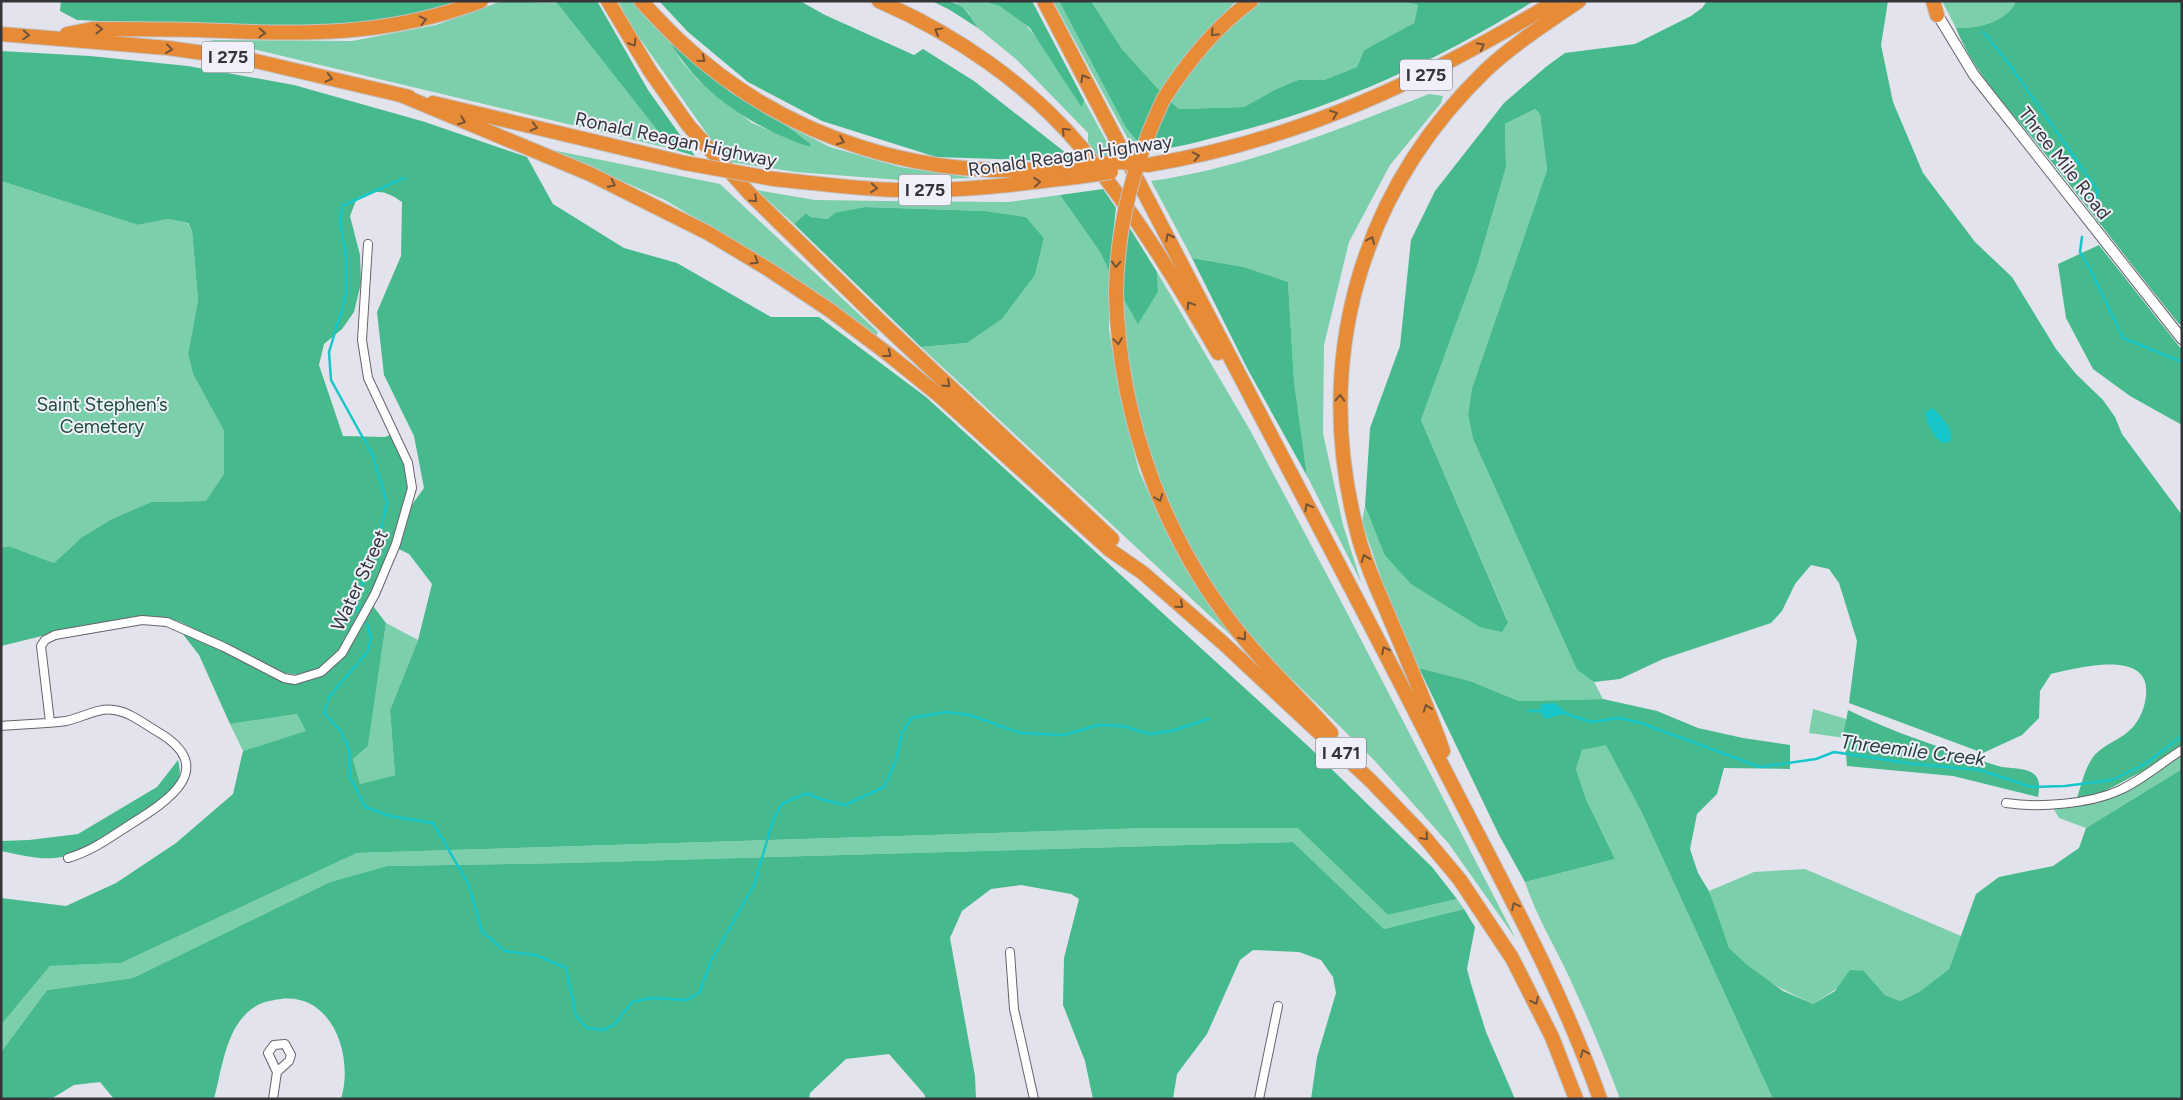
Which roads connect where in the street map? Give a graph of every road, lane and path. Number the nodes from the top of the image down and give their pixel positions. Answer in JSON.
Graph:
{"nodes":[{"id":1,"x":481,"y":1,"type":"edge"},
{"id":2,"x":608,"y":1,"type":"edge"},
{"id":3,"x":641,"y":1,"type":"edge"},
{"id":4,"x":879,"y":1,"type":"edge"},
{"id":5,"x":1044,"y":1,"type":"edge"},
{"id":6,"x":1251,"y":1,"type":"edge"},
{"id":7,"x":1556,"y":1,"type":"edge"},
{"id":8,"x":1579,"y":1,"type":"edge"},
{"id":9,"x":1931,"y":1,"type":"edge"},
{"id":10,"x":1938,"y":15,"type":"joint"},
{"id":11,"x":1,"y":34,"type":"edge"},
{"id":12,"x":51,"y":36,"type":"junction"},
{"id":13,"x":401,"y":95,"type":"junction"},
{"id":14,"x":1073,"y":172,"type":"junction"},
{"id":15,"x":368,"y":244,"type":"dead end"},
{"id":16,"x":2182,"y":339,"type":"edge"},
{"id":17,"x":1255,"y":405,"type":"junction"},
{"id":18,"x":1143,"y":573,"type":"junction"},
{"id":19,"x":50,"y":722,"type":"junction"},
{"id":20,"x":1,"y":726,"type":"edge"},
{"id":21,"x":2182,"y":750,"type":"edge"},
{"id":22,"x":1453,"y":788,"type":"junction"},
{"id":23,"x":2006,"y":803,"type":"dead end"},
{"id":24,"x":1401,"y":812,"type":"junction"},
{"id":25,"x":68,"y":858,"type":"dead end"},
{"id":26,"x":1010,"y":952,"type":"dead end"},
{"id":27,"x":1278,"y":1006,"type":"dead end"},
{"id":28,"x":277,"y":1072,"type":"dead end"},
{"id":29,"x":272,"y":1099,"type":"edge"},
{"id":30,"x":1034,"y":1099,"type":"edge"},
{"id":31,"x":1259,"y":1099,"type":"edge"},
{"id":32,"x":1576,"y":1099,"type":"edge"},
{"id":33,"x":1600,"y":1099,"type":"edge"}],
"edges":[{"from":12,"to":1,"type":"highway","one_way":true},
{"from":2,"to":18,"type":"highway","one_way":true},
{"from":3,"to":14,"type":"highway","one_way":true},
{"from":17,"to":4,"type":"highway","one_way":true},
{"from":17,"to":5,"type":"highway","one_way":true},
{"from":6,"to":24,"type":"highway","one_way":true,"bridge":true},
{"from":14,"to":7,"type":"highway","name":"Ronald Reagan Highway","number":"I 275","one_way":true,"bridge":true},
{"from":22,"to":8,"type":"highway","one_way":true},
{"from":9,"to":10,"type":"highway"},
{"from":10,"to":16,"type":"street","name":"Three Mile Road"},
{"from":11,"to":12,"type":"highway","name":"Ronald Reagan Highway","number":"I 275","one_way":true},
{"from":12,"to":13,"type":"highway","name":"Ronald Reagan Highway","number":"I 275","one_way":true},
{"from":13,"to":14,"type":"highway","name":"Ronald Reagan Highway","number":"I 275","one_way":true,"bridge":true},
{"from":13,"to":18,"type":"highway","one_way":true},
{"from":15,"to":19,"type":"street","name":"Water Street"},
{"from":22,"to":17,"type":"highway","one_way":true},
{"from":18,"to":24,"type":"highway","number":"I 471","one_way":true},
{"from":19,"to":20,"type":"street"},
{"from":19,"to":25,"type":"street"},
{"from":21,"to":23,"type":"street"},
{"from":33,"to":22,"type":"highway","one_way":true},
{"from":24,"to":32,"type":"highway","number":"I 471","one_way":true},
{"from":26,"to":30,"type":"street"},
{"from":27,"to":31,"type":"street"},
{"from":28,"to":29,"type":"street"}]}
